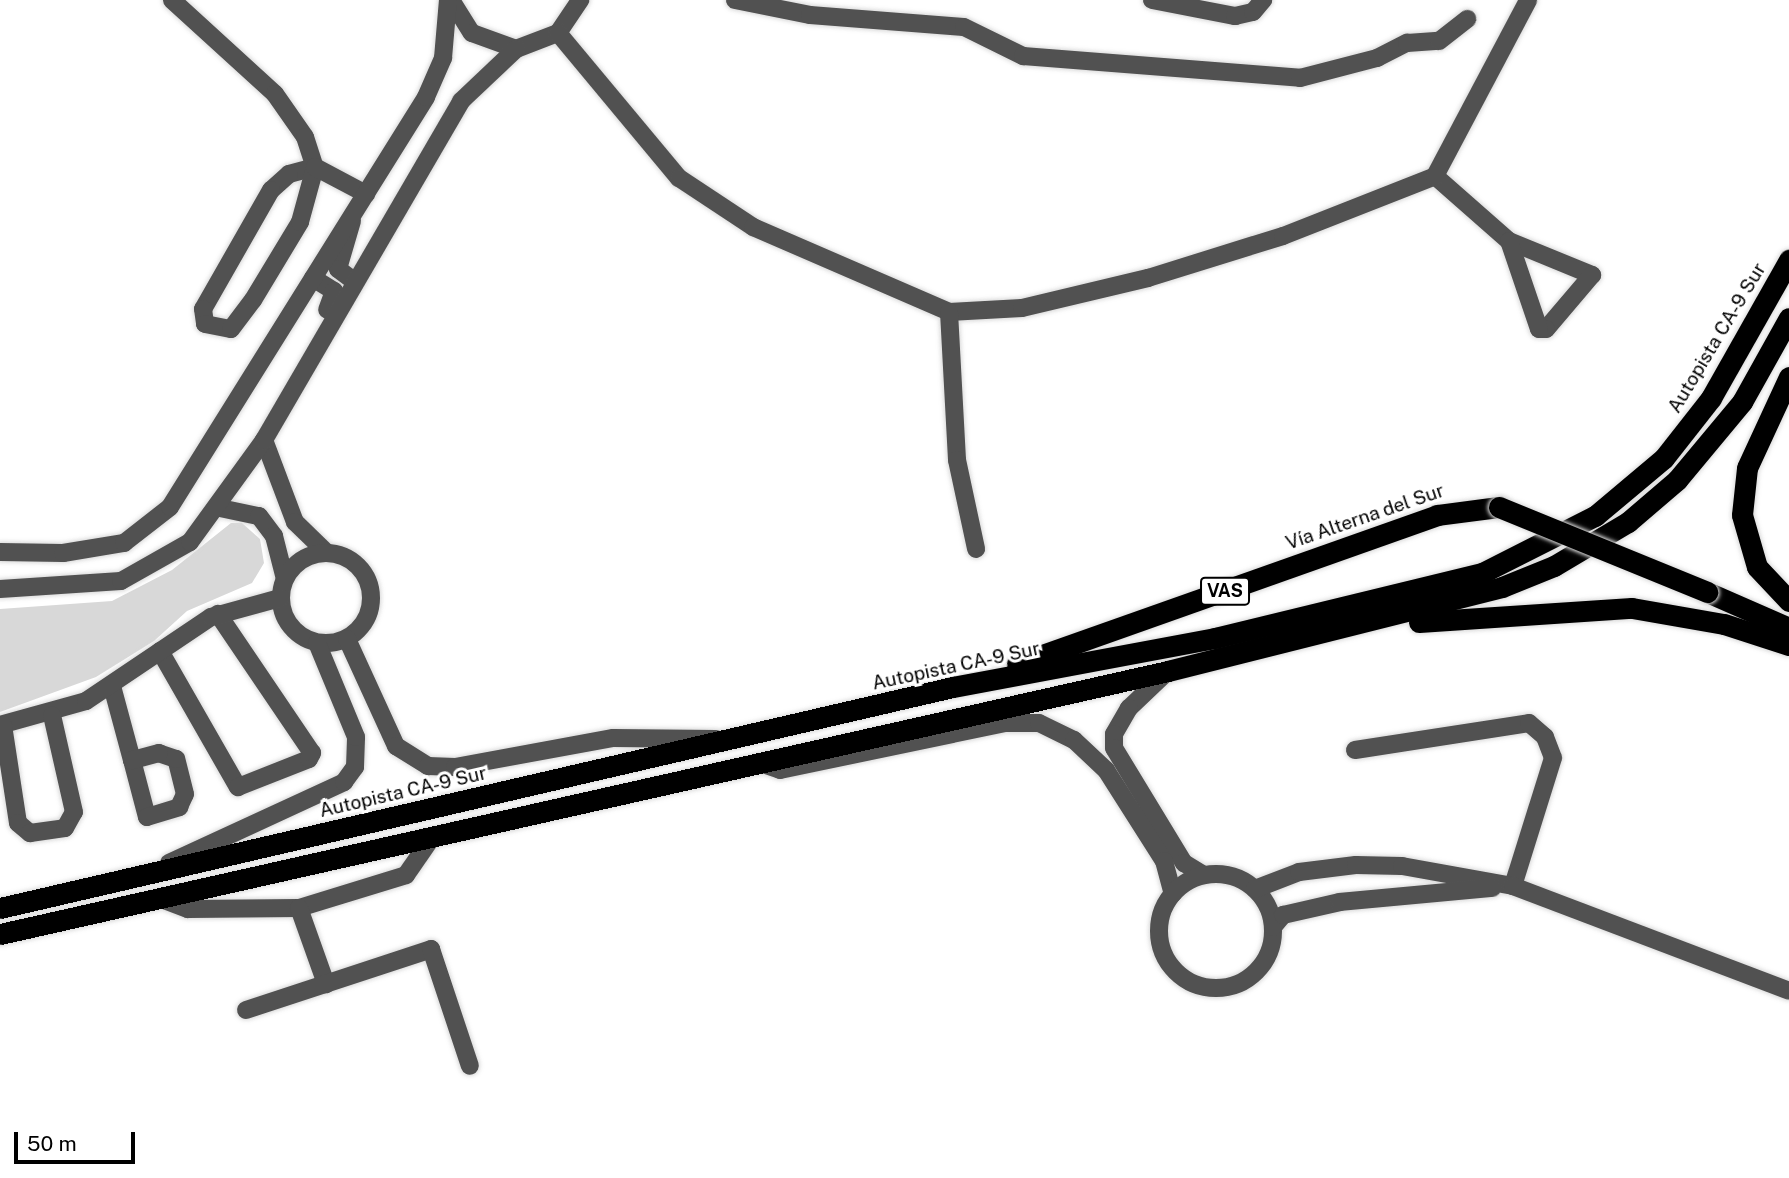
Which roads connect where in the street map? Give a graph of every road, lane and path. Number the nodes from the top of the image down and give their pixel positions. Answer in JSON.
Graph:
{"nodes":[{"id":1,"x":172,"y":0,"type":"edge"},
{"id":2,"x":449,"y":0,"type":"edge"},
{"id":3,"x":580,"y":0,"type":"edge"},
{"id":4,"x":735,"y":0,"type":"edge"},
{"id":5,"x":1152,"y":0,"type":"edge"},
{"id":6,"x":1263,"y":0,"type":"edge"},
{"id":7,"x":1528,"y":0,"type":"edge"},
{"id":8,"x":1467,"y":19,"type":"dead end"},
{"id":9,"x":558,"y":33,"type":"junction"},
{"id":10,"x":516,"y":49,"type":"junction"},
{"id":11,"x":315,"y":167,"type":"junction"},
{"id":12,"x":1435,"y":176,"type":"junction"},
{"id":13,"x":366,"y":194,"type":"junction"},
{"id":14,"x":352,"y":218,"type":"junction"},
{"id":15,"x":1509,"y":241,"type":"junction"},
{"id":16,"x":1789,"y":260,"type":"edge"},
{"id":17,"x":313,"y":278,"type":"junction"},
{"id":18,"x":354,"y":281,"type":"junction"},
{"id":19,"x":949,"y":313,"type":"junction"},
{"id":20,"x":1789,"y":318,"type":"edge"},
{"id":21,"x":1789,"y":328,"type":"edge"},
{"id":22,"x":1773,"y":349,"type":"junction"},
{"id":23,"x":311,"y":356,"type":"junction"},
{"id":24,"x":1789,"y":377,"type":"edge"},
{"id":25,"x":264,"y":440,"type":"junction"},
{"id":26,"x":220,"y":508,"type":"junction"},
{"id":27,"x":976,"y":549,"type":"dead end"},
{"id":28,"x":0,"y":552,"type":"edge"},
{"id":29,"x":21,"y":552,"type":"junction"},
{"id":30,"x":326,"y":552,"type":"junction"},
{"id":31,"x":0,"y":562,"type":"edge"},
{"id":32,"x":285,"y":579,"type":"junction"},
{"id":33,"x":0,"y":589,"type":"edge"},
{"id":34,"x":280,"y":598,"type":"junction"},
{"id":35,"x":1789,"y":601,"type":"edge"},
{"id":36,"x":218,"y":614,"type":"junction"},
{"id":37,"x":1390,"y":619,"type":"junction"},
{"id":38,"x":1789,"y":628,"type":"edge"},
{"id":39,"x":347,"y":639,"type":"junction"},
{"id":40,"x":317,"y":643,"type":"junction"},
{"id":41,"x":1789,"y":645,"type":"edge"},
{"id":42,"x":160,"y":651,"type":"junction"},
{"id":43,"x":1168,"y":671,"type":"junction"},
{"id":44,"x":112,"y":686,"type":"junction"},
{"id":45,"x":953,"y":687,"type":"junction"},
{"id":46,"x":51,"y":715,"type":"junction"},
{"id":47,"x":2,"y":725,"type":"edge"},
{"id":48,"x":733,"y":740,"type":"junction"},
{"id":49,"x":1356,"y":750,"type":"dead end"},
{"id":50,"x":132,"y":760,"type":"dead end"},
{"id":51,"x":760,"y":763,"type":"junction"},
{"id":52,"x":433,"y":836,"type":"junction"},
{"id":53,"x":145,"y":874,"type":"junction"},
{"id":54,"x":1204,"y":876,"type":"junction"},
{"id":55,"x":113,"y":881,"type":"junction"},
{"id":56,"x":1513,"y":886,"type":"junction"},
{"id":57,"x":1255,"y":889,"type":"junction"},
{"id":58,"x":1173,"y":894,"type":"junction"},
{"id":59,"x":0,"y":895,"type":"edge"},
{"id":60,"x":159,"y":898,"type":"junction"},
{"id":61,"x":0,"y":908,"type":"edge"},
{"id":62,"x":299,"y":908,"type":"junction"},
{"id":63,"x":1273,"y":927,"type":"junction"},
{"id":64,"x":0,"y":934,"type":"edge"},
{"id":65,"x":326,"y":984,"type":"junction"},
{"id":66,"x":1789,"y":991,"type":"edge"},
{"id":67,"x":246,"y":1010,"type":"dead end"},
{"id":68,"x":470,"y":1066,"type":"dead end"}],
"edges":[{"from":1,"to":11,"type":"street"},
{"from":2,"to":10,"type":"street"},
{"from":2,"to":13,"type":"street"},
{"from":3,"to":9,"type":"street"},
{"from":4,"to":8,"type":"street"},
{"from":5,"to":6,"type":"street"},
{"from":7,"to":12,"type":"street"},
{"from":9,"to":10,"type":"street"},
{"from":9,"to":19,"type":"street"},
{"from":10,"to":18,"type":"street"},
{"from":11,"to":11,"type":"street"},
{"from":11,"to":13,"type":"street"},
{"from":12,"to":15,"type":"street"},
{"from":12,"to":19,"type":"street"},
{"from":13,"to":14,"type":"street"},
{"from":14,"to":17,"type":"street"},
{"from":14,"to":18,"type":"street"},
{"from":15,"to":15,"type":"street"},
{"from":16,"to":45,"type":"highway","name":"Autopista CA-9 Sur"},
{"from":17,"to":23,"type":"street"},
{"from":17,"to":29,"type":"street"},
{"from":18,"to":23,"type":"street"},
{"from":19,"to":27,"type":"street"},
{"from":20,"to":22,"type":"highway"},
{"from":21,"to":22,"type":"highway"},
{"from":22,"to":37,"type":"highway"},
{"from":23,"to":25,"type":"street"},
{"from":24,"to":35,"type":"highway"},
{"from":25,"to":26,"type":"street"},
{"from":25,"to":30,"type":"street"},
{"from":26,"to":32,"type":"street"},
{"from":26,"to":33,"type":"street"},
{"from":28,"to":29,"type":"street"},
{"from":29,"to":31,"type":"street"},
{"from":30,"to":32,"type":"street"},
{"from":30,"to":39,"type":"street"},
{"from":32,"to":34,"type":"street"},
{"from":34,"to":36,"type":"street"},
{"from":34,"to":40,"type":"street"},
{"from":36,"to":42,"type":"street"},
{"from":36,"to":42,"type":"street"},
{"from":37,"to":41,"type":"highway"},
{"from":37,"to":43,"type":"highway"},
{"from":38,"to":45,"type":"highway","name":"Vía Alterna del Sur","number":"VAS","bridge":true},
{"from":39,"to":40,"type":"street"},
{"from":39,"to":48,"type":"street"},
{"from":40,"to":53,"type":"street"},
{"from":42,"to":44,"type":"street"},
{"from":43,"to":51,"type":"highway"},
{"from":43,"to":54,"type":"street"},
{"from":44,"to":46,"type":"street"},
{"from":44,"to":50,"type":"street"},
{"from":45,"to":48,"type":"highway","name":"Autopista CA-9 Sur"},
{"from":46,"to":47,"type":"street"},
{"from":46,"to":47,"type":"street"},
{"from":48,"to":53,"type":"highway","name":"Autopista CA-9 Sur"},
{"from":49,"to":56,"type":"street"},
{"from":51,"to":52,"type":"highway"},
{"from":51,"to":58,"type":"street"},
{"from":52,"to":60,"type":"highway"},
{"from":52,"to":62,"type":"street"},
{"from":53,"to":55,"type":"highway","name":"Autopista CA-9 Sur"},
{"from":54,"to":57,"type":"street"},
{"from":54,"to":58,"type":"street"},
{"from":55,"to":59,"type":"highway"},
{"from":55,"to":61,"type":"highway","name":"Autopista CA-9 Sur"},
{"from":56,"to":57,"type":"street"},
{"from":56,"to":63,"type":"street"},
{"from":56,"to":66,"type":"street"},
{"from":57,"to":63,"type":"street"},
{"from":58,"to":63,"type":"street"},
{"from":60,"to":62,"type":"street"},
{"from":60,"to":64,"type":"highway"},
{"from":62,"to":65,"type":"street"},
{"from":65,"to":67,"type":"street"},
{"from":65,"to":68,"type":"street"}]}
